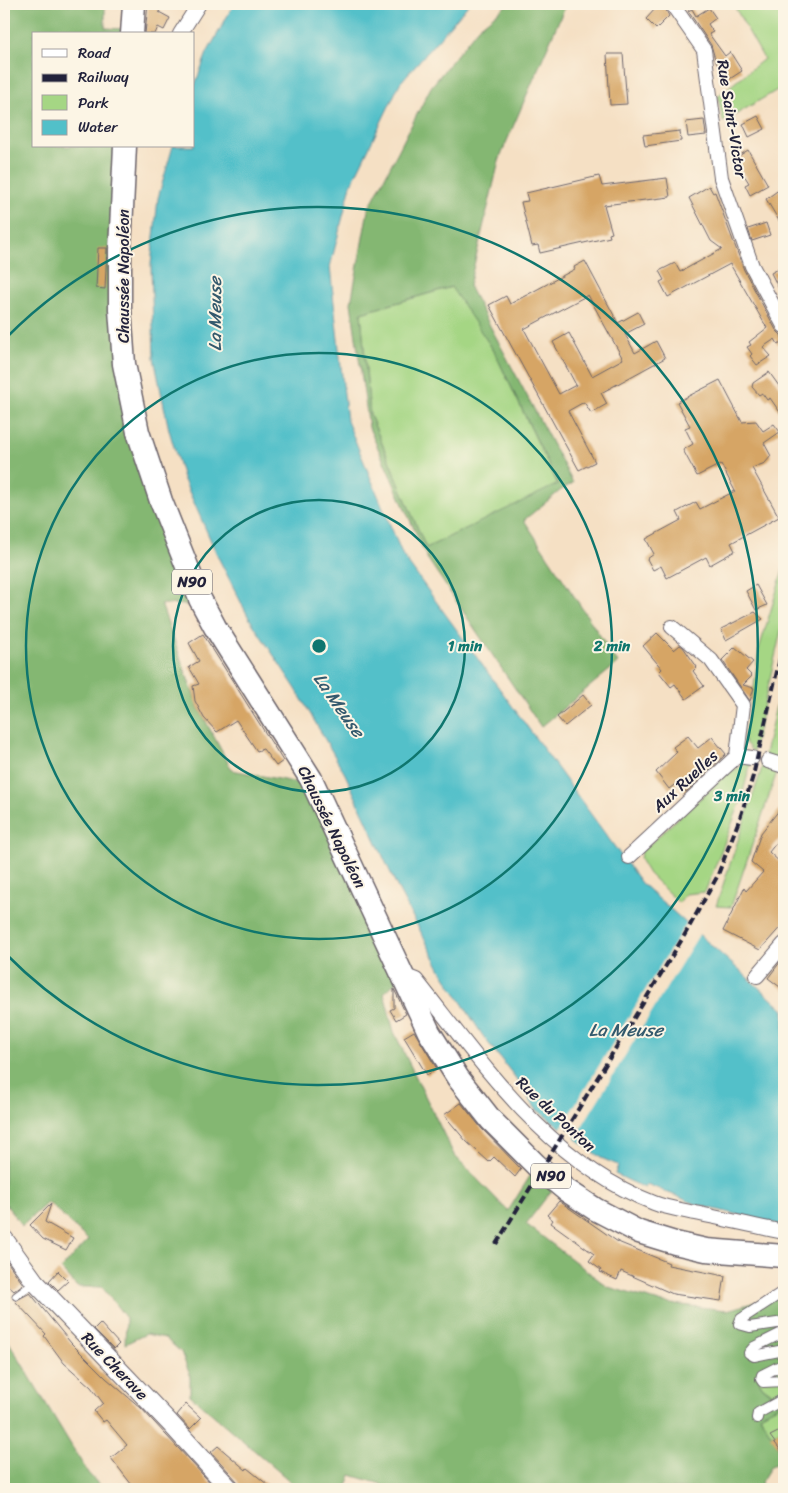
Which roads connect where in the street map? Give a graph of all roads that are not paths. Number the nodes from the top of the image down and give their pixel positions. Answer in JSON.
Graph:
{"nodes":[{"id":1,"x":134,"y":4,"type":"edge"},
{"id":2,"x":199,"y":4,"type":"edge"},
{"id":3,"x":672,"y":4,"type":"edge"},
{"id":4,"x":132,"y":32,"type":"edge"},
{"id":5,"x":181,"y":32,"type":"edge"},
{"id":6,"x":126,"y":148,"type":"edge"},
{"id":7,"x":784,"y":326,"type":"edge"},
{"id":8,"x":672,"y":627,"type":"dead end"},
{"id":9,"x":738,"y":756,"type":"junction"},
{"id":10,"x":752,"y":758,"type":"dead end"},
{"id":11,"x":768,"y":761,"type":"dead end"},
{"id":12,"x":784,"y":766,"type":"edge"},
{"id":13,"x":629,"y":857,"type":"dead end"},
{"id":14,"x":784,"y":944,"type":"edge"},
{"id":15,"x":403,"y":975,"type":"junction"},
{"id":16,"x":757,"y":976,"type":"dead end"},
{"id":17,"x":784,"y":1232,"type":"edge"},
{"id":18,"x":4,"y":1239,"type":"edge"},
{"id":19,"x":784,"y":1256,"type":"edge"},
{"id":20,"x":35,"y":1282,"type":"junction"},
{"id":21,"x":784,"y":1291,"type":"edge"},
{"id":22,"x":16,"y":1296,"type":"dead end"},
{"id":23,"x":784,"y":1322,"type":"edge"},
{"id":24,"x":784,"y":1332,"type":"edge"},
{"id":25,"x":784,"y":1350,"type":"edge"},
{"id":26,"x":784,"y":1364,"type":"edge"},
{"id":27,"x":784,"y":1380,"type":"edge"},
{"id":28,"x":784,"y":1399,"type":"edge"},
{"id":29,"x":757,"y":1418,"type":"dead end"},
{"id":30,"x":230,"y":1489,"type":"edge"}],
"edges":[{"from":1,"to":4,"type":"main road"},
{"from":2,"to":5,"type":"street"},
{"from":3,"to":7,"type":"street","name":"Rue Saint-Victor"},
{"from":6,"to":15,"type":"main road","name":"Chaussée Napoléon","number":"N90"},
{"from":8,"to":9,"type":"street","name":"Aux Ruelles"},
{"from":9,"to":10,"type":"street"},
{"from":9,"to":13,"type":"street","name":"Aux Ruelles"},
{"from":11,"to":12,"type":"street"},
{"from":14,"to":16,"type":"street"},
{"from":15,"to":17,"type":"street","name":"Rue du Ponton"},
{"from":15,"to":19,"type":"main road","name":"Chaussée Napoléon","number":"N90"},
{"from":18,"to":20,"type":"street","name":"Rue Cherave"},
{"from":20,"to":22,"type":"lane"},
{"from":20,"to":30,"type":"street","name":"Rue Cherave"},
{"from":21,"to":23,"type":"street"},
{"from":24,"to":25,"type":"street"},
{"from":26,"to":27,"type":"street"},
{"from":28,"to":29,"type":"street"}]}
